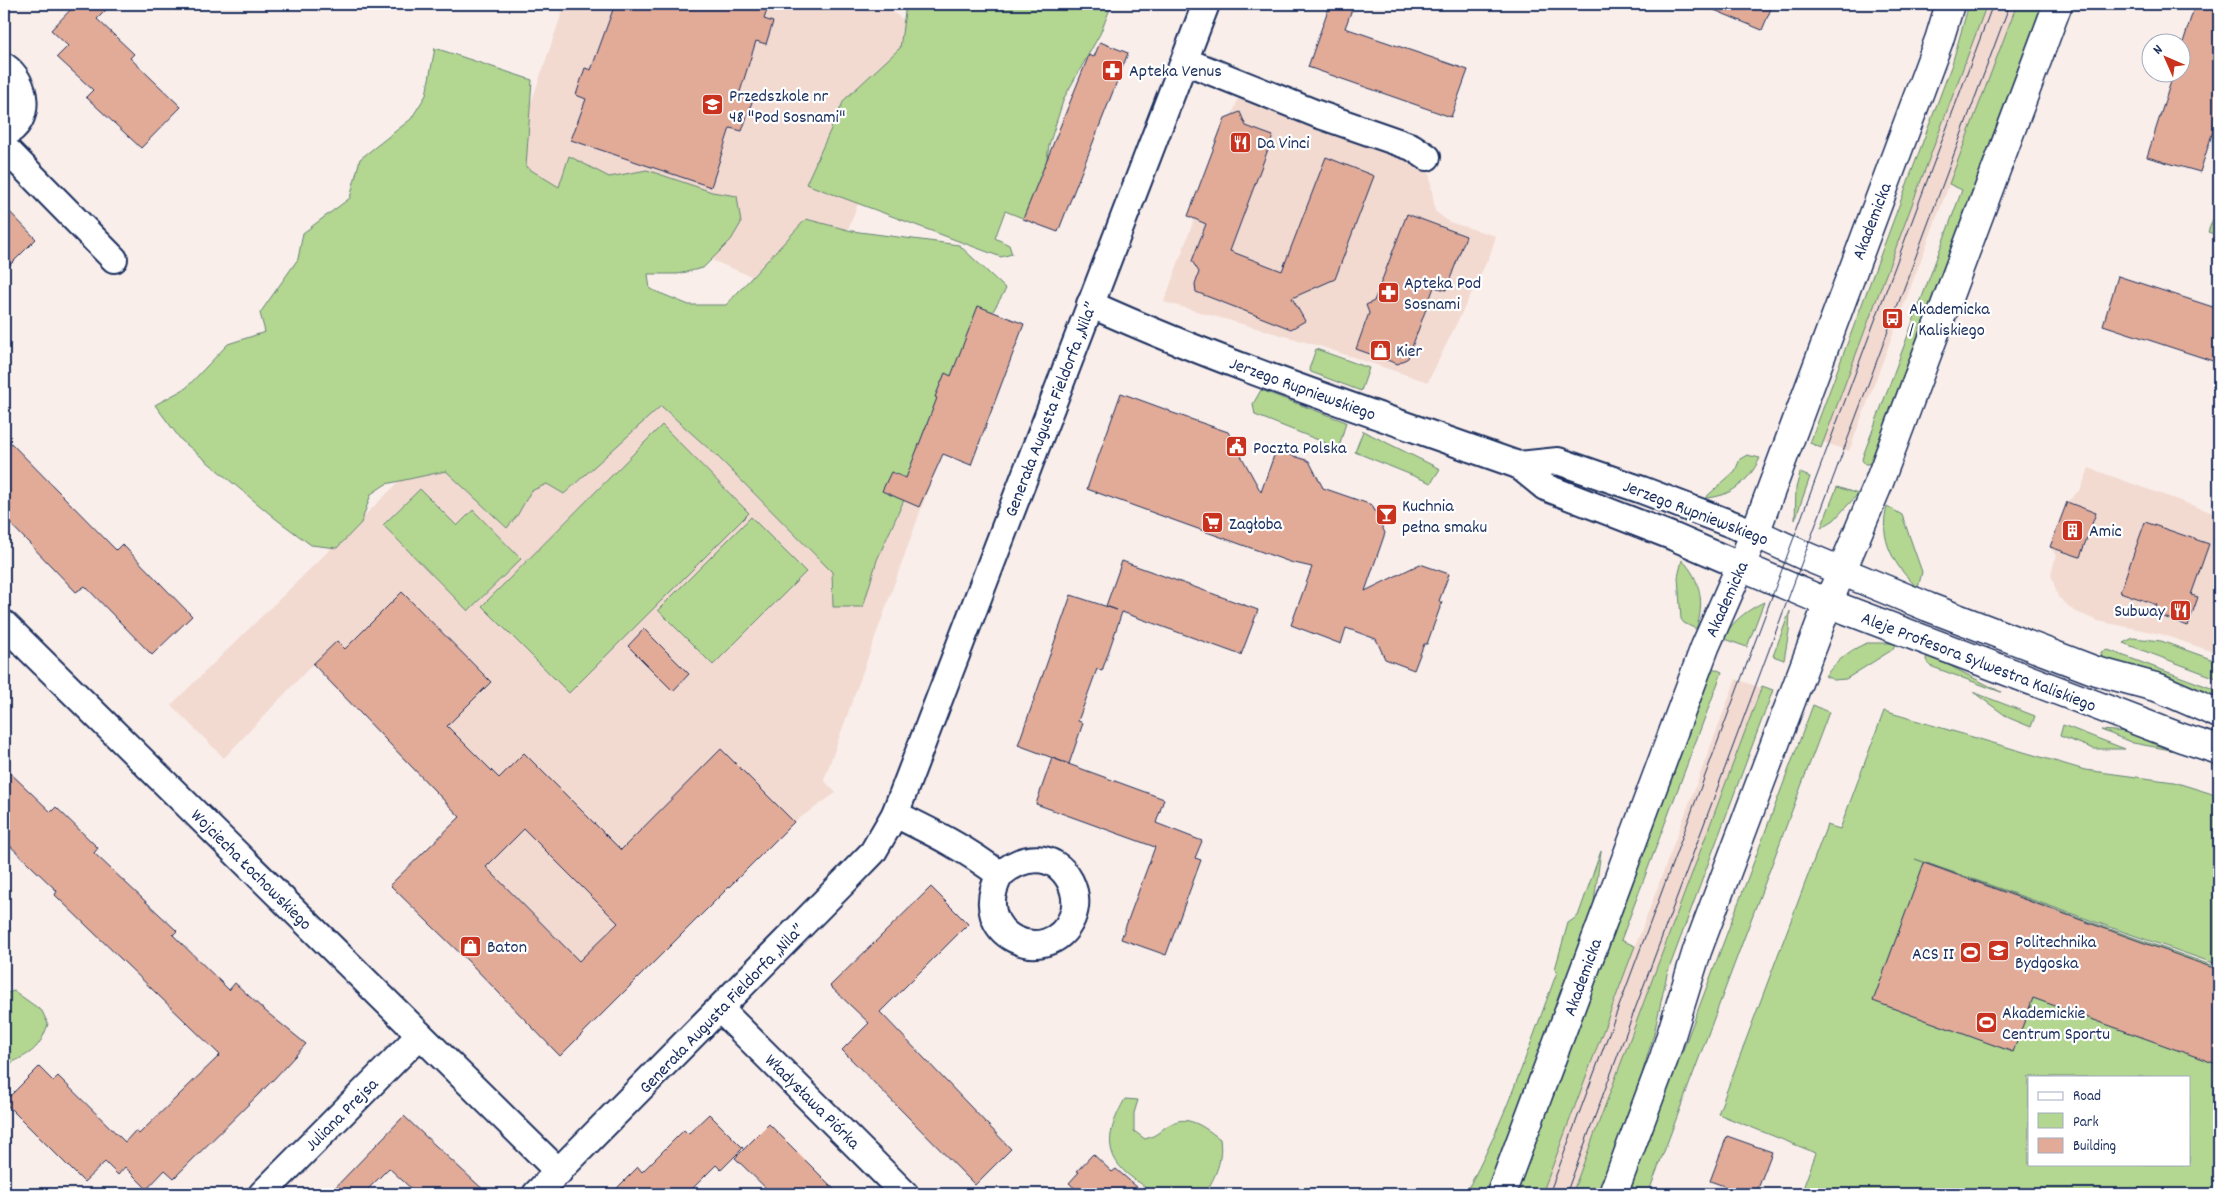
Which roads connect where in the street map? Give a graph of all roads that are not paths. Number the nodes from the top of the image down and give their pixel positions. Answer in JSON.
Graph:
{"nodes":[{"id":1,"x":1206,"y":4,"type":"edge"},
{"id":2,"x":1950,"y":4,"type":"edge"},
{"id":3,"x":2058,"y":4,"type":"edge"},
{"id":4,"x":1185,"y":61,"type":"junction"},
{"id":5,"x":4,"y":66,"type":"edge"},
{"id":6,"x":4,"y":134,"type":"edge"},
{"id":7,"x":4,"y":147,"type":"edge"},
{"id":8,"x":1427,"y":157,"type":"dead end"},
{"id":9,"x":114,"y":259,"type":"dead end"},
{"id":10,"x":1090,"y":304,"type":"junction"},
{"id":11,"x":1518,"y":465,"type":"junction"},
{"id":12,"x":1755,"y":533,"type":"junction"},
{"id":13,"x":1741,"y":566,"type":"junction"},
{"id":14,"x":1841,"y":571,"type":"junction"},
{"id":15,"x":1828,"y":603,"type":"junction"},
{"id":16,"x":4,"y":624,"type":"edge"},
{"id":17,"x":2219,"y":714,"type":"edge"},
{"id":18,"x":2219,"y":750,"type":"edge"},
{"id":19,"x":895,"y":814,"type":"junction"},
{"id":20,"x":1000,"y":875,"type":"dead end"},
{"id":21,"x":720,"y":1009,"type":"junction"},
{"id":22,"x":420,"y":1035,"type":"junction"},
{"id":23,"x":559,"y":1172,"type":"junction"},
{"id":24,"x":262,"y":1194,"type":"edge"},
{"id":25,"x":536,"y":1194,"type":"edge"},
{"id":26,"x":905,"y":1194,"type":"edge"},
{"id":27,"x":1501,"y":1194,"type":"edge"},
{"id":28,"x":1613,"y":1194,"type":"edge"}],
"edges":[{"from":1,"to":4,"type":"street","name":"Generała Augusta Fieldorfa „Nila”"},
{"from":2,"to":12,"type":"street","name":"Akademicka"},
{"from":3,"to":14,"type":"street"},
{"from":4,"to":8,"type":"street"},
{"from":4,"to":10,"type":"street","name":"Generała Augusta Fieldorfa „Nila”"},
{"from":5,"to":6,"type":"street"},
{"from":7,"to":9,"type":"street"},
{"from":10,"to":11,"type":"street","name":"Jerzego Rupniewskiego"},
{"from":10,"to":19,"type":"street","name":"Generała Augusta Fieldorfa „Nila”"},
{"from":11,"to":12,"type":"street","name":"Jerzego Rupniewskiego"},
{"from":11,"to":13,"type":"street","name":"Jerzego Rupniewskiego"},
{"from":12,"to":13,"type":"street","name":"Akademicka"},
{"from":12,"to":14,"type":"street","name":"Jerzego Rupniewskiego"},
{"from":13,"to":15,"type":"street","name":"Aleje Profesora Sylwestra Kaliskiego"},
{"from":13,"to":27,"type":"street","name":"Akademicka"},
{"from":14,"to":15,"type":"street"},
{"from":14,"to":17,"type":"street","name":"Aleje Profesora Sylwestra Kaliskiego"},
{"from":15,"to":18,"type":"street","name":"Aleje Profesora Sylwestra Kaliskiego"},
{"from":15,"to":28,"type":"street"},
{"from":16,"to":22,"type":"street","name":"Wojciecha Łochowskiego"},
{"from":19,"to":20,"type":"street"},
{"from":19,"to":21,"type":"street","name":"Generała Augusta Fieldorfa „Nila”"},
{"from":21,"to":23,"type":"street","name":"Generała Augusta Fieldorfa „Nila”"},
{"from":21,"to":26,"type":"street","name":"Władysława Piórka"},
{"from":22,"to":23,"type":"street","name":"Wojciecha Łochowskiego"},
{"from":22,"to":24,"type":"street","name":"Juliana Prejsa"},
{"from":23,"to":25,"type":"street","name":"Generała Augusta Fieldorfa „Nila”"}]}
